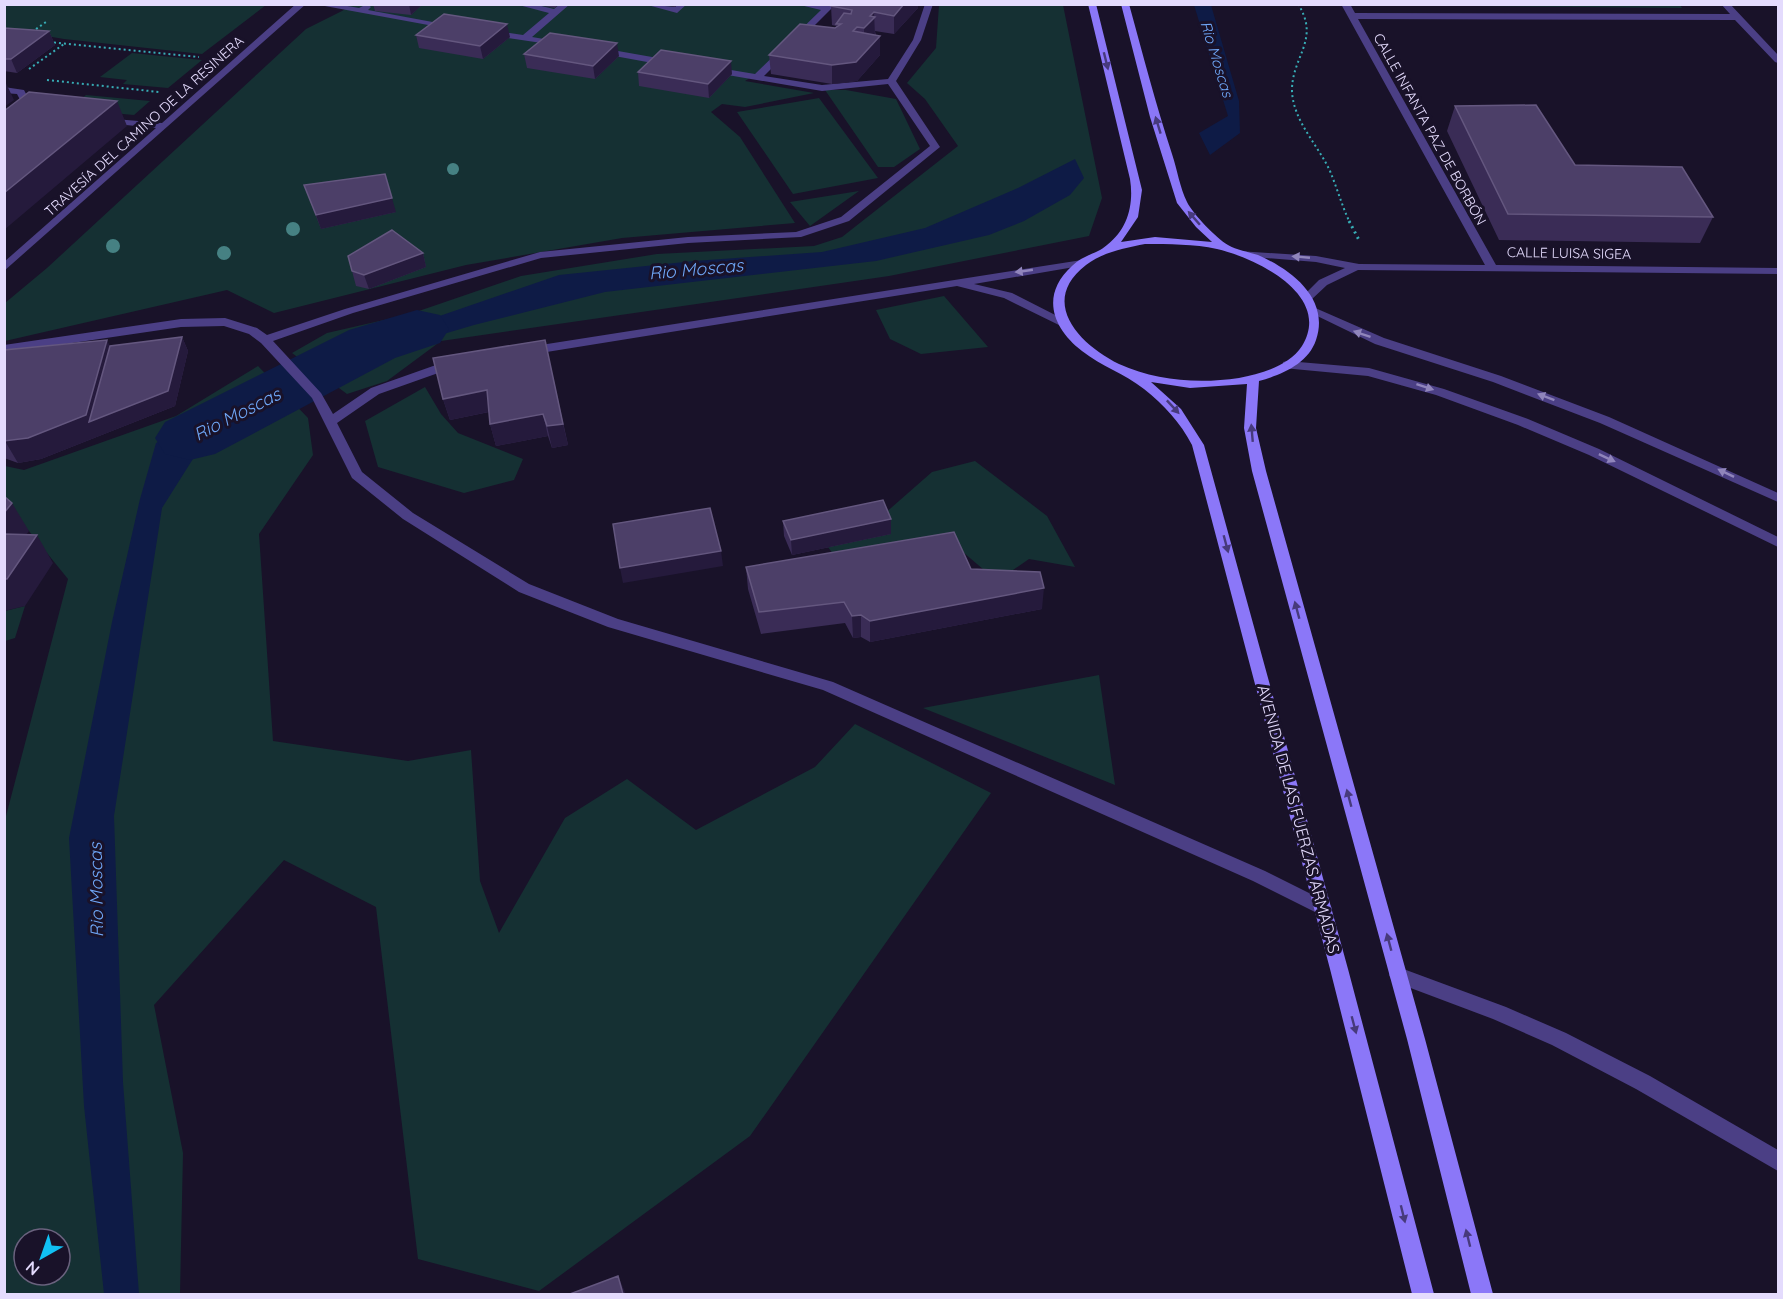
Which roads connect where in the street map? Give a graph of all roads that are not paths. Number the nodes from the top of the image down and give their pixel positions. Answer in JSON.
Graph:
{"nodes":[{"id":1,"x":302,"y":4,"type":"edge"},
{"id":2,"x":318,"y":4,"type":"edge"},
{"id":3,"x":371,"y":4,"type":"edge"},
{"id":4,"x":519,"y":4,"type":"edge"},
{"id":5,"x":566,"y":4,"type":"edge"},
{"id":6,"x":648,"y":4,"type":"edge"},
{"id":7,"x":683,"y":4,"type":"edge"},
{"id":8,"x":800,"y":4,"type":"edge"},
{"id":9,"x":929,"y":4,"type":"edge"},
{"id":10,"x":1092,"y":4,"type":"edge"},
{"id":11,"x":1125,"y":4,"type":"edge"},
{"id":12,"x":1345,"y":4,"type":"edge"},
{"id":13,"x":1725,"y":4,"type":"edge"},
{"id":14,"x":830,"y":7,"type":"edge"},
{"id":15,"x":360,"y":12,"type":"junction"},
{"id":16,"x":556,"y":12,"type":"junction"},
{"id":17,"x":1350,"y":15,"type":"junction"},
{"id":18,"x":1738,"y":17,"type":"junction"},
{"id":19,"x":466,"y":29,"type":"edge"},
{"id":20,"x":477,"y":31,"type":"edge"},
{"id":21,"x":524,"y":39,"type":"junction"},
{"id":22,"x":571,"y":46,"type":"edge"},
{"id":23,"x":594,"y":50,"type":"edge"},
{"id":24,"x":1779,"y":60,"type":"edge"},
{"id":25,"x":675,"y":64,"type":"edge"},
{"id":26,"x":699,"y":68,"type":"edge"},
{"id":27,"x":757,"y":77,"type":"junction"},
{"id":28,"x":891,"y":81,"type":"junction"},
{"id":29,"x":4,"y":90,"type":"edge"},
{"id":30,"x":42,"y":114,"type":"edge"},
{"id":31,"x":98,"y":119,"type":"edge"},
{"id":32,"x":165,"y":126,"type":"junction"},
{"id":33,"x":1224,"y":247,"type":"junction"},
{"id":34,"x":1111,"y":248,"type":"junction"},
{"id":35,"x":1242,"y":253,"type":"junction"},
{"id":36,"x":1082,"y":262,"type":"junction"},
{"id":37,"x":1359,"y":267,"type":"junction"},
{"id":38,"x":1492,"y":267,"type":"junction"},
{"id":39,"x":4,"y":268,"type":"edge"},
{"id":40,"x":1779,"y":271,"type":"edge"},
{"id":41,"x":949,"y":282,"type":"junction"},
{"id":42,"x":1310,"y":304,"type":"junction"},
{"id":43,"x":1063,"y":323,"type":"junction"},
{"id":44,"x":265,"y":340,"type":"junction"},
{"id":45,"x":4,"y":349,"type":"edge"},
{"id":46,"x":517,"y":353,"type":"edge"},
{"id":47,"x":471,"y":360,"type":"edge"},
{"id":48,"x":1287,"y":365,"type":"junction"},
{"id":49,"x":1127,"y":371,"type":"junction"},
{"id":50,"x":1253,"y":379,"type":"junction"},
{"id":51,"x":330,"y":422,"type":"junction"},
{"id":52,"x":1779,"y":498,"type":"edge"},
{"id":53,"x":1779,"y":542,"type":"edge"},
{"id":54,"x":1323,"y":909,"type":"junction"},
{"id":55,"x":1398,"y":975,"type":"junction"},
{"id":56,"x":1779,"y":1161,"type":"edge"},
{"id":57,"x":1423,"y":1294,"type":"edge"},
{"id":58,"x":1482,"y":1294,"type":"edge"}],
"edges":[{"from":1,"to":32,"type":"street","name":"TRAVESÍA DEL CAMINO DE LA RESINERA"},
{"from":2,"to":15,"type":"street"},
{"from":3,"to":15,"type":"street"},
{"from":4,"to":16,"type":"street"},
{"from":5,"to":16,"type":"street"},
{"from":6,"to":7,"type":"street"},
{"from":8,"to":14,"type":"street"},
{"from":9,"to":28,"type":"street"},
{"from":10,"to":34,"type":"main road","one_way":true},
{"from":33,"to":11,"type":"main road","one_way":true},
{"from":12,"to":17,"type":"street","name":"CALLE INFANTA PAZ DE BORBÓN"},
{"from":13,"to":18,"type":"street"},
{"from":14,"to":27,"type":"street"},
{"from":15,"to":19,"type":"street"},
{"from":16,"to":21,"type":"street"},
{"from":17,"to":18,"type":"street"},
{"from":17,"to":38,"type":"street","name":"CALLE INFANTA PAZ DE BORBÓN"},
{"from":18,"to":24,"type":"street"},
{"from":20,"to":21,"type":"street"},
{"from":21,"to":22,"type":"street"},
{"from":23,"to":25,"type":"street"},
{"from":26,"to":27,"type":"street"},
{"from":27,"to":28,"type":"street"},
{"from":28,"to":44,"type":"street"},
{"from":29,"to":30,"type":"street"},
{"from":31,"to":32,"type":"street"},
{"from":32,"to":39,"type":"street","name":"TRAVESÍA DEL CAMINO DE LA RESINERA"},
{"from":33,"to":34,"type":"main road"},
{"from":33,"to":35,"type":"main road"},
{"from":34,"to":36,"type":"main road"},
{"from":37,"to":35,"type":"street","name":"CALLE LUISA SIGEA","one_way":true},
{"from":35,"to":42,"type":"main road"},
{"from":36,"to":41,"type":"street","one_way":true},
{"from":36,"to":43,"type":"main road"},
{"from":37,"to":38,"type":"street","name":"CALLE LUISA SIGEA"},
{"from":37,"to":42,"type":"street","name":"CALLE LUISA SIGEA"},
{"from":38,"to":40,"type":"street","name":"CALLE LUISA SIGEA"},
{"from":41,"to":43,"type":"street"},
{"from":41,"to":46,"type":"street"},
{"from":42,"to":48,"type":"main road"},
{"from":52,"to":42,"type":"street","one_way":true},
{"from":43,"to":49,"type":"main road"},
{"from":44,"to":45,"type":"street"},
{"from":44,"to":51,"type":"street"},
{"from":47,"to":51,"type":"street"},
{"from":48,"to":50,"type":"main road"},
{"from":48,"to":53,"type":"street","one_way":true},
{"from":49,"to":50,"type":"main road"},
{"from":49,"to":54,"type":"main road","name":"AVENIDA DE LAS FUERZAS ARMADAS","one_way":true},
{"from":55,"to":50,"type":"main road","one_way":true},
{"from":51,"to":54,"type":"street"},
{"from":54,"to":57,"type":"main road","name":"AVENIDA DE LAS FUERZAS ARMADAS","one_way":true},
{"from":55,"to":56,"type":"street"},
{"from":58,"to":55,"type":"main road","one_way":true}]}
